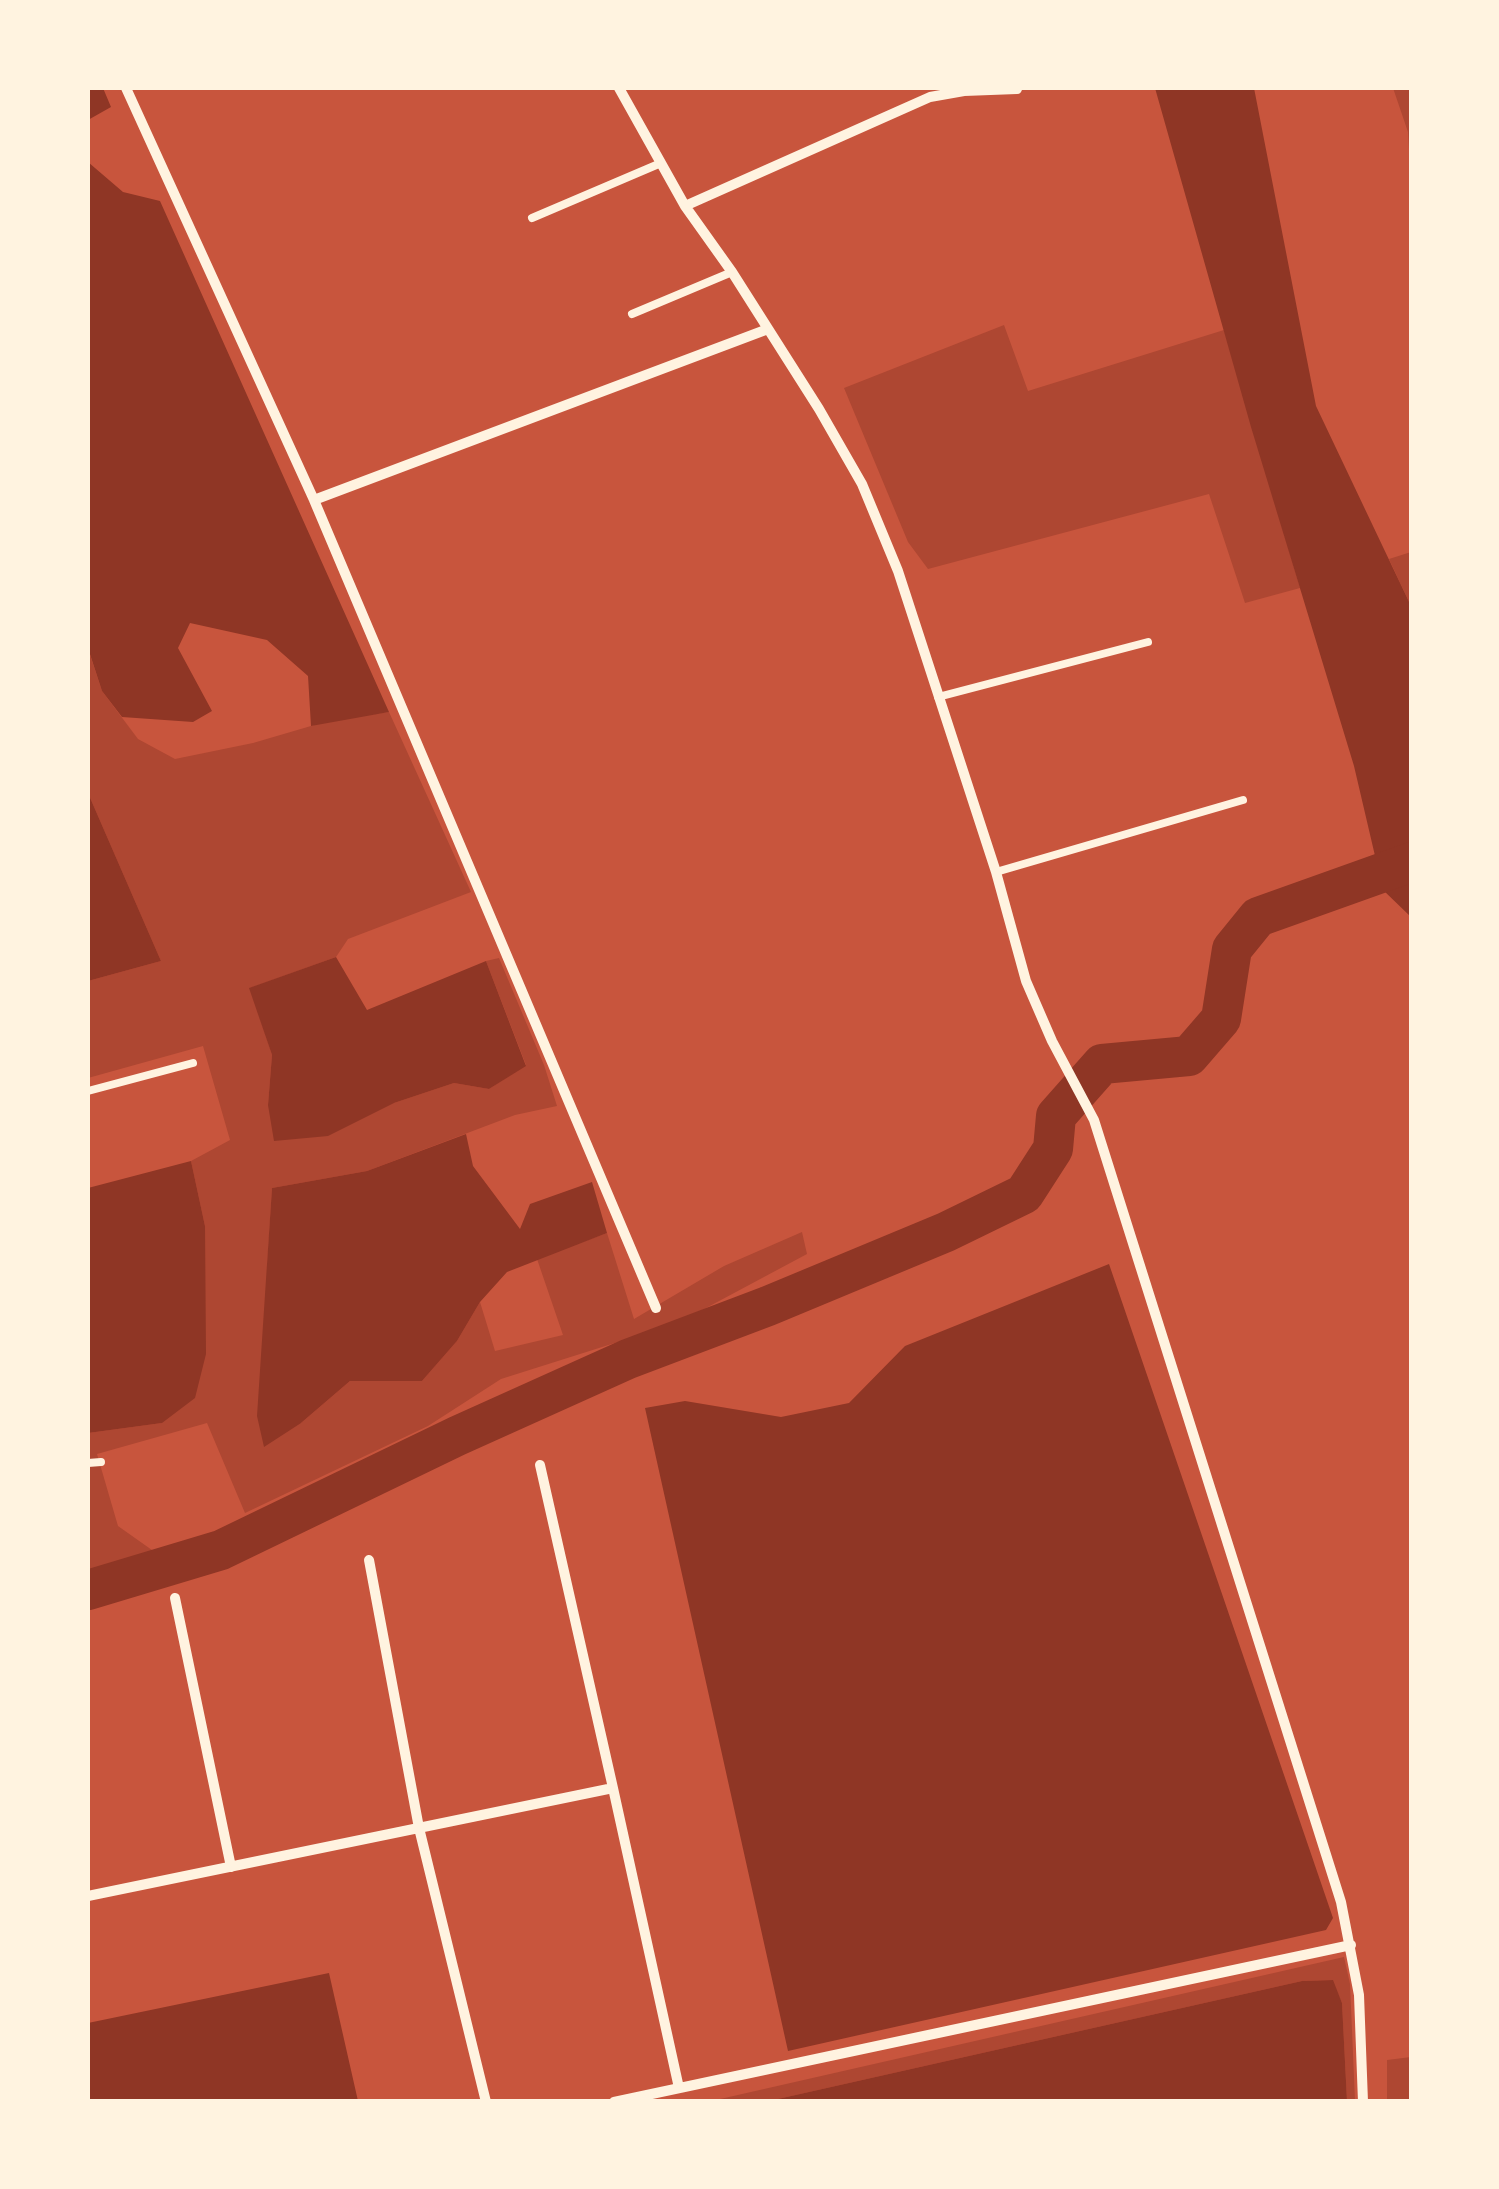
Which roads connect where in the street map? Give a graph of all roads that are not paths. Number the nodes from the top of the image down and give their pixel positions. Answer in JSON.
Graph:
{"nodes":[{"id":1,"x":126,"y":88,"type":"edge"},
{"id":2,"x":619,"y":88,"type":"edge"},
{"id":3,"x":1017,"y":89,"type":"edge"},
{"id":4,"x":661,"y":163,"type":"junction"},
{"id":5,"x":685,"y":206,"type":"junction"},
{"id":6,"x":532,"y":218,"type":"dead end"},
{"id":7,"x":732,"y":272,"type":"junction"},
{"id":8,"x":632,"y":314,"type":"dead end"},
{"id":9,"x":768,"y":329,"type":"junction"},
{"id":10,"x":314,"y":500,"type":"junction"},
{"id":11,"x":1148,"y":642,"type":"dead end"},
{"id":12,"x":938,"y":696,"type":"junction"},
{"id":13,"x":1243,"y":800,"type":"dead end"},
{"id":14,"x":996,"y":872,"type":"junction"},
{"id":15,"x":193,"y":1063,"type":"dead end"},
{"id":16,"x":88,"y":1090,"type":"edge"},
{"id":17,"x":656,"y":1308,"type":"dead end"},
{"id":18,"x":101,"y":1462,"type":"dead end"},
{"id":19,"x":88,"y":1463,"type":"edge"},
{"id":20,"x":540,"y":1465,"type":"dead end"},
{"id":21,"x":369,"y":1560,"type":"dead end"},
{"id":22,"x":175,"y":1598,"type":"dead end"},
{"id":23,"x":613,"y":1788,"type":"junction"},
{"id":24,"x":419,"y":1828,"type":"junction"},
{"id":25,"x":231,"y":1867,"type":"junction"},
{"id":26,"x":88,"y":1896,"type":"edge"},
{"id":27,"x":1351,"y":1945,"type":"junction"},
{"id":28,"x":679,"y":2088,"type":"junction"},
{"id":29,"x":486,"y":2102,"type":"edge"},
{"id":30,"x":614,"y":2102,"type":"edge"},
{"id":31,"x":1363,"y":2102,"type":"edge"}],
"edges":[{"from":1,"to":10,"type":"street"},
{"from":2,"to":4,"type":"street"},
{"from":3,"to":5,"type":"street"},
{"from":4,"to":5,"type":"street"},
{"from":4,"to":6,"type":"lane"},
{"from":5,"to":7,"type":"street"},
{"from":7,"to":8,"type":"lane"},
{"from":7,"to":9,"type":"street"},
{"from":9,"to":10,"type":"street"},
{"from":9,"to":12,"type":"street"},
{"from":10,"to":17,"type":"street"},
{"from":11,"to":12,"type":"lane"},
{"from":12,"to":14,"type":"street"},
{"from":13,"to":14,"type":"lane"},
{"from":14,"to":27,"type":"street"},
{"from":15,"to":16,"type":"lane"},
{"from":18,"to":19,"type":"lane"},
{"from":20,"to":23,"type":"street"},
{"from":21,"to":24,"type":"street"},
{"from":22,"to":25,"type":"street"},
{"from":23,"to":24,"type":"street"},
{"from":23,"to":28,"type":"street"},
{"from":24,"to":25,"type":"street"},
{"from":24,"to":29,"type":"street"},
{"from":25,"to":26,"type":"street"},
{"from":27,"to":28,"type":"street"},
{"from":27,"to":31,"type":"street"},
{"from":28,"to":30,"type":"street"}]}
